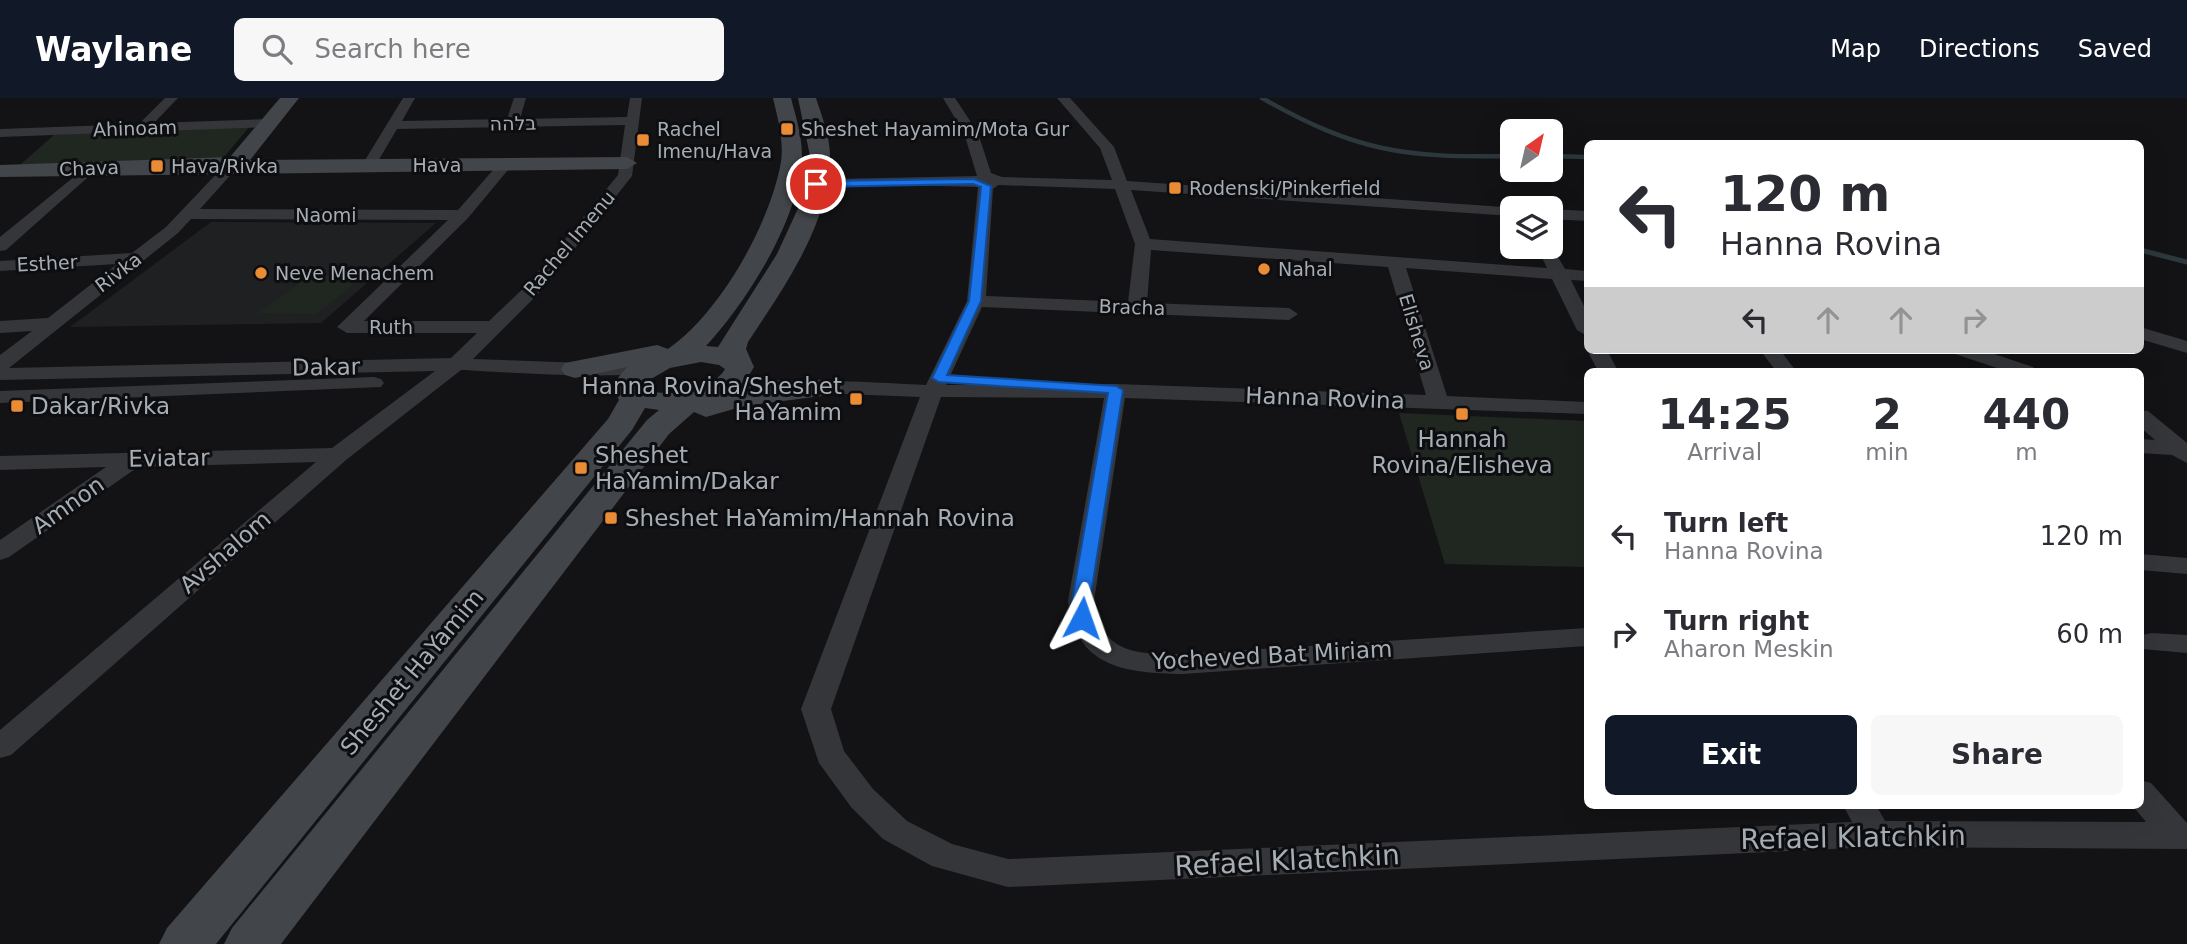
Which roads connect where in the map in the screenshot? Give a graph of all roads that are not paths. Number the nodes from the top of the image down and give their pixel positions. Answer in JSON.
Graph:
{"nodes":[{"id":1,"x":172,"y":98,"type":"edge"},
{"id":2,"x":290,"y":98,"type":"edge"},
{"id":3,"x":410,"y":98,"type":"edge"},
{"id":4,"x":520,"y":98,"type":"edge"},
{"id":5,"x":636,"y":98,"type":"edge"},
{"id":6,"x":782,"y":98,"type":"edge"},
{"id":7,"x":807,"y":98,"type":"edge"},
{"id":8,"x":949,"y":98,"type":"edge"},
{"id":9,"x":1063,"y":98,"type":"edge"},
{"id":10,"x":633,"y":121,"type":"junction"},
{"id":11,"x":270,"y":123,"type":"junction"},
{"id":12,"x":512,"y":123,"type":"junction"},
{"id":13,"x":393,"y":125,"type":"junction"},
{"id":14,"x":142,"y":128,"type":"junction"},
{"id":15,"x":0,"y":133,"type":"edge"},
{"id":16,"x":627,"y":163,"type":"junction"},
{"id":17,"x":506,"y":164,"type":"junction"},
{"id":18,"x":369,"y":165,"type":"junction"},
{"id":19,"x":233,"y":166,"type":"junction"},
{"id":20,"x":91,"y":167,"type":"junction"},
{"id":21,"x":0,"y":171,"type":"edge"},
{"id":22,"x":986,"y":181,"type":"junction"},
{"id":23,"x":816,"y":184,"type":"junction"},
{"id":24,"x":787,"y":185,"type":"junction"},
{"id":25,"x":1120,"y":186,"type":"junction"},
{"id":26,"x":1500,"y":210,"type":"edge"},
{"id":27,"x":190,"y":214,"type":"junction"},
{"id":28,"x":462,"y":215,"type":"junction"},
{"id":29,"x":1563,"y":215,"type":"edge"},
{"id":30,"x":1584,"y":216,"type":"edge"},
{"id":31,"x":1143,"y":244,"type":"junction"},
{"id":32,"x":0,"y":246,"type":"edge"},
{"id":33,"x":137,"y":258,"type":"junction"},
{"id":34,"x":1551,"y":259,"type":"edge"},
{"id":35,"x":1395,"y":260,"type":"junction"},
{"id":36,"x":0,"y":265,"type":"edge"},
{"id":37,"x":1559,"y":273,"type":"junction"},
{"id":38,"x":1584,"y":276,"type":"edge"},
{"id":39,"x":975,"y":301,"type":"junction"},
{"id":40,"x":1137,"y":307,"type":"junction"},
{"id":41,"x":1289,"y":314,"type":"dead end"},
{"id":42,"x":49,"y":324,"type":"junction"},
{"id":43,"x":1584,"y":324,"type":"edge"},
{"id":44,"x":709,"y":326,"type":"junction"},
{"id":45,"x":0,"y":327,"type":"edge"},
{"id":46,"x":495,"y":327,"type":"junction"},
{"id":47,"x":2144,"y":334,"type":"edge"},
{"id":48,"x":2187,"y":347,"type":"edge"},
{"id":49,"x":1773,"y":354,"type":"edge"},
{"id":50,"x":1974,"y":354,"type":"edge"},
{"id":51,"x":738,"y":364,"type":"junction"},
{"id":52,"x":0,"y":365,"type":"edge"},
{"id":53,"x":456,"y":365,"type":"junction"},
{"id":54,"x":1784,"y":368,"type":"edge"},
{"id":55,"x":2017,"y":368,"type":"edge"},
{"id":56,"x":575,"y":369,"type":"junction"},
{"id":57,"x":0,"y":374,"type":"edge"},
{"id":58,"x":647,"y":378,"type":"junction"},
{"id":59,"x":435,"y":381,"type":"junction"},
{"id":60,"x":936,"y":385,"type":"junction"},
{"id":61,"x":827,"y":388,"type":"junction"},
{"id":62,"x":1116,"y":390,"type":"junction"},
{"id":63,"x":700,"y":396,"type":"junction"},
{"id":64,"x":0,"y":397,"type":"edge"},
{"id":65,"x":1439,"y":403,"type":"junction"},
{"id":66,"x":1584,"y":408,"type":"edge"},
{"id":67,"x":2144,"y":419,"type":"edge"},
{"id":68,"x":2144,"y":446,"type":"edge"},
{"id":69,"x":2184,"y":451,"type":"edge"},
{"id":70,"x":338,"y":455,"type":"junction"},
{"id":71,"x":635,"y":457,"type":"junction"},
{"id":72,"x":135,"y":458,"type":"junction"},
{"id":73,"x":0,"y":463,"type":"edge"},
{"id":74,"x":0,"y":552,"type":"edge"},
{"id":75,"x":2144,"y":562,"type":"edge"},
{"id":76,"x":2187,"y":566,"type":"edge"},
{"id":77,"x":1584,"y":637,"type":"edge"},
{"id":78,"x":2152,"y":642,"type":"dead end"},
{"id":79,"x":2187,"y":645,"type":"edge"},
{"id":80,"x":0,"y":747,"type":"edge"},
{"id":81,"x":2144,"y":796,"type":"edge"},
{"id":82,"x":1862,"y":809,"type":"edge"},
{"id":83,"x":1876,"y":834,"type":"junction"},
{"id":84,"x":2181,"y":835,"type":"edge"},
{"id":85,"x":185,"y":944,"type":"edge"},
{"id":86,"x":250,"y":944,"type":"edge"}],
"edges":[{"from":1,"to":14,"type":"street"},
{"from":2,"to":11,"type":"main road","name":"Rivka"},
{"from":3,"to":13,"type":"street"},
{"from":4,"to":12,"type":"street"},
{"from":5,"to":10,"type":"street","name":"Rachel Imenu"},
{"from":6,"to":24,"type":"main road","name":"Sheshet HaYamim"},
{"from":7,"to":23,"type":"main road"},
{"from":8,"to":22,"type":"street"},
{"from":9,"to":25,"type":"street"},
{"from":10,"to":12,"type":"street","name":"בלהה"},
{"from":10,"to":16,"type":"street","name":"Rachel Imenu"},
{"from":11,"to":14,"type":"street","name":"Ahinoam"},
{"from":11,"to":19,"type":"main road","name":"Rivka"},
{"from":12,"to":13,"type":"street","name":"בלהה"},
{"from":13,"to":18,"type":"street"},
{"from":14,"to":15,"type":"street","name":"Ahinoam"},
{"from":16,"to":17,"type":"main road","name":"Hava"},
{"from":16,"to":46,"type":"street","name":"Rachel Imenu"},
{"from":17,"to":18,"type":"main road","name":"Hava"},
{"from":17,"to":28,"type":"street","name":"Ruth"},
{"from":18,"to":19,"type":"main road","name":"Hava"},
{"from":19,"to":20,"type":"main road","name":"Chava"},
{"from":19,"to":27,"type":"street","name":"Rivka"},
{"from":20,"to":21,"type":"main road","name":"Chava"},
{"from":20,"to":32,"type":"street"},
{"from":22,"to":23,"type":"street"},
{"from":22,"to":25,"type":"street"},
{"from":22,"to":39,"type":"street","name":"Refael Klatchkin"},
{"from":23,"to":24,"type":"street"},
{"from":23,"to":51,"type":"main road"},
{"from":24,"to":44,"type":"main road","name":"Sheshet HaYamim"},
{"from":25,"to":26,"type":"street"},
{"from":25,"to":31,"type":"street"},
{"from":27,"to":28,"type":"street","name":"Naomi"},
{"from":27,"to":33,"type":"street","name":"Rivka"},
{"from":28,"to":46,"type":"street","name":"Ruth"},
{"from":29,"to":30,"type":"street"},
{"from":31,"to":35,"type":"street"},
{"from":31,"to":40,"type":"street"},
{"from":33,"to":36,"type":"street","name":"Esther"},
{"from":33,"to":42,"type":"street","name":"Rivka"},
{"from":34,"to":37,"type":"street"},
{"from":35,"to":37,"type":"street"},
{"from":35,"to":65,"type":"street","name":"Elisheva"},
{"from":37,"to":38,"type":"street"},
{"from":37,"to":43,"type":"street"},
{"from":39,"to":40,"type":"street","name":"Bracha"},
{"from":39,"to":60,"type":"street","name":"Refael Klatchkin"},
{"from":40,"to":41,"type":"street","name":"Bracha"},
{"from":42,"to":45,"type":"street"},
{"from":42,"to":52,"type":"street","name":"Rivka"},
{"from":44,"to":56,"type":"main road"},
{"from":44,"to":58,"type":"main road","name":"Sheshet HaYamim"},
{"from":46,"to":53,"type":"street","name":"Rachel Imenu"},
{"from":47,"to":48,"type":"street"},
{"from":49,"to":54,"type":"street"},
{"from":50,"to":55,"type":"street"},
{"from":51,"to":58,"type":"main road"},
{"from":51,"to":60,"type":"street","name":"Hanna Rovina"},
{"from":51,"to":63,"type":"main road","name":"Sheshet HaYamim"},
{"from":53,"to":56,"type":"street","name":"Dakar"},
{"from":53,"to":57,"type":"street","name":"Dakar"},
{"from":53,"to":59,"type":"street","name":"Avshalom"},
{"from":56,"to":58,"type":"street","name":"Dakar"},
{"from":58,"to":59,"type":"street","name":"Dakar"},
{"from":58,"to":63,"type":"main road"},
{"from":58,"to":85,"type":"main road","name":"Sheshet HaYamim"},
{"from":59,"to":64,"type":"street","name":"Dakar"},
{"from":59,"to":70,"type":"street","name":"Avshalom"},
{"from":60,"to":61,"type":"street","name":"Hanna Rovina"},
{"from":60,"to":62,"type":"street","name":"Hanna Rovina"},
{"from":60,"to":83,"type":"street","name":"Refael Klatchkin"},
{"from":61,"to":63,"type":"street","name":"Hanna Rovina"},
{"from":61,"to":71,"type":"main road"},
{"from":62,"to":65,"type":"street","name":"Hanna Rovina"},
{"from":62,"to":77,"type":"street","name":"Yocheved Bat Miriam"},
{"from":63,"to":71,"type":"main road","name":"Sheshet HaYamim"},
{"from":65,"to":66,"type":"street","name":"Hanna Rovina"},
{"from":67,"to":69,"type":"street"},
{"from":68,"to":69,"type":"street"},
{"from":70,"to":72,"type":"street","name":"Eviatar"},
{"from":70,"to":80,"type":"street","name":"Avshalom"},
{"from":71,"to":86,"type":"main road","name":"Sheshet HaYamim"},
{"from":72,"to":73,"type":"street","name":"Eviatar"},
{"from":72,"to":74,"type":"street","name":"Amnon"},
{"from":75,"to":76,"type":"street"},
{"from":78,"to":79,"type":"street"},
{"from":81,"to":84,"type":"street"},
{"from":82,"to":83,"type":"street"},
{"from":83,"to":84,"type":"street","name":"Refael Klatchkin"}]}
